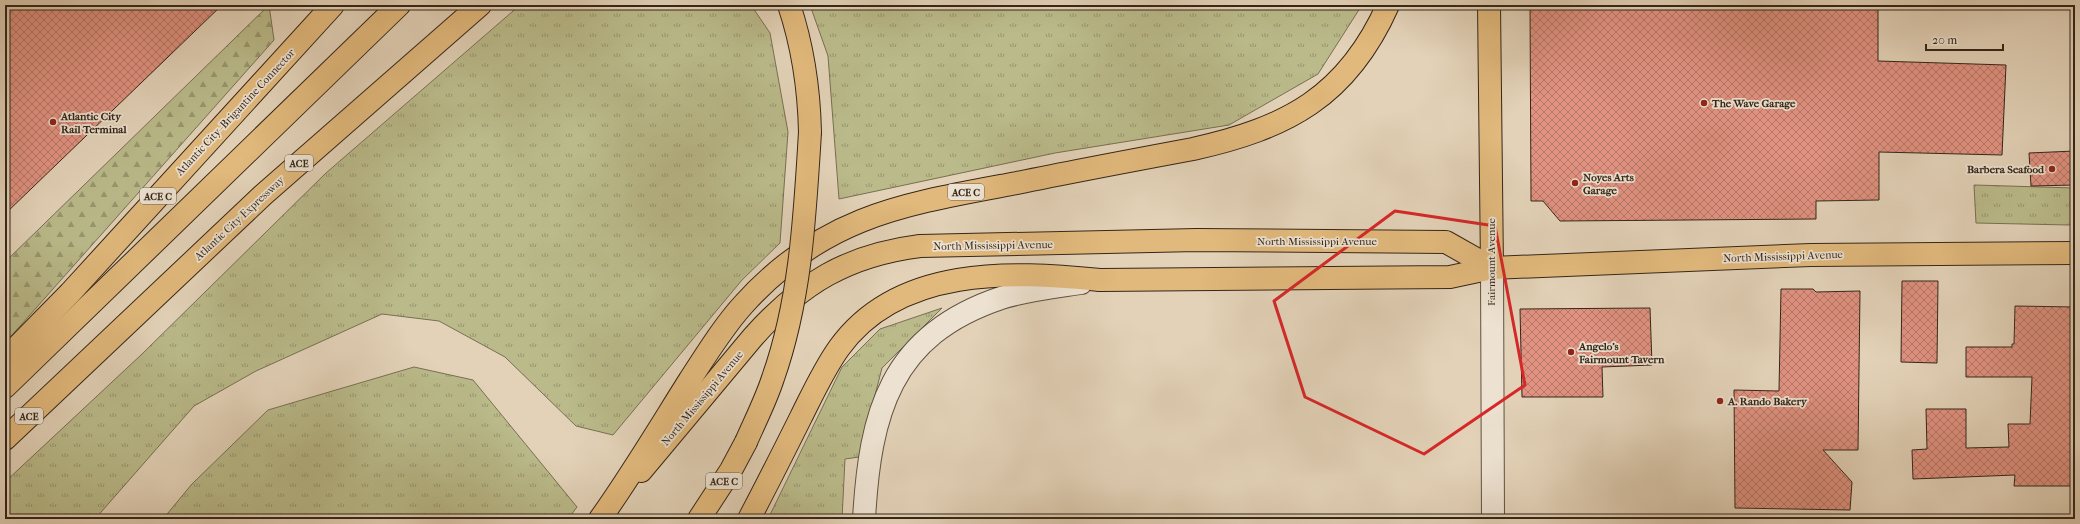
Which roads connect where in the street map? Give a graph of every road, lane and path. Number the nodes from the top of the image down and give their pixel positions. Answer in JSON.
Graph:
{"nodes":[{"id":1,"x":333,"y":5,"type":"edge"},
{"id":2,"x":399,"y":5,"type":"edge"},
{"id":3,"x":480,"y":5,"type":"edge"},
{"id":4,"x":789,"y":5,"type":"edge"},
{"id":5,"x":1388,"y":5,"type":"edge"},
{"id":6,"x":1489,"y":5,"type":"edge"},
{"id":7,"x":2075,"y":253,"type":"edge"},
{"id":8,"x":1492,"y":268,"type":"junction"},
{"id":9,"x":1100,"y":280,"type":"junction"},
{"id":10,"x":9,"y":374,"type":"edge"},
{"id":11,"x":5,"y":439,"type":"edge"},
{"id":12,"x":601,"y":518,"type":"edge"},
{"id":13,"x":699,"y":519,"type":"edge"},
{"id":14,"x":749,"y":519,"type":"edge"},
{"id":15,"x":864,"y":519,"type":"edge"},
{"id":16,"x":1493,"y":519,"type":"edge"}],
"edges":[{"from":1,"to":10,"type":"main road","name":"Atlantic City–Brigantine Connector","number":"ACE C"},
{"from":2,"to":10,"type":"main road"},
{"from":3,"to":11,"type":"main road","name":"Atlantic City Expressway","number":"ACE"},
{"from":4,"to":13,"type":"main road","number":"ACE C","bridge":true},
{"from":5,"to":12,"type":"main road","number":"ACE C"},
{"from":6,"to":8,"type":"main road","name":"Fairmount Avenue"},
{"from":7,"to":8,"type":"main road","name":"North Mississippi Avenue"},
{"from":8,"to":9,"type":"main road","name":"North Mississippi Avenue"},
{"from":8,"to":12,"type":"main road","name":"North Mississippi Avenue"},
{"from":8,"to":16,"type":"street","name":"Fairmount Avenue"},
{"from":9,"to":14,"type":"main road","name":"North Mississippi Avenue"},
{"from":9,"to":15,"type":"street"}]}
